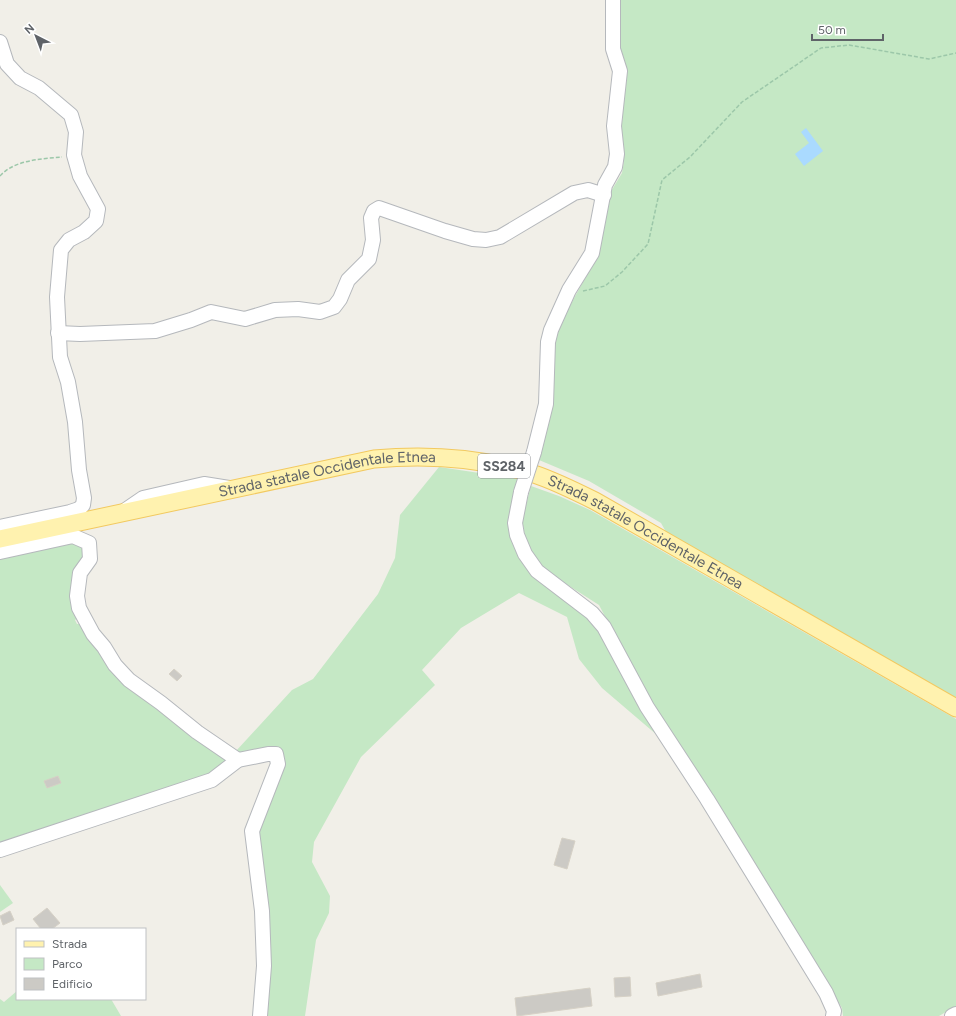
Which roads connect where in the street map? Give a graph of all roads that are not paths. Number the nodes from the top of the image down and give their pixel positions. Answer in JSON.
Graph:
{"nodes":[{"id":1,"x":613,"y":0,"type":"edge"},
{"id":2,"x":0,"y":42,"type":"edge"},
{"id":3,"x":604,"y":195,"type":"junction"},
{"id":4,"x":58,"y":332,"type":"junction"},
{"id":5,"x":0,"y":527,"type":"edge"},
{"id":6,"x":0,"y":539,"type":"edge"},
{"id":7,"x":0,"y":552,"type":"edge"},
{"id":8,"x":956,"y":708,"type":"edge"},
{"id":9,"x":238,"y":760,"type":"junction"},
{"id":10,"x":0,"y":850,"type":"edge"},
{"id":11,"x":956,"y":1014,"type":"edge"},
{"id":12,"x":260,"y":1016,"type":"edge"},
{"id":13,"x":833,"y":1016,"type":"edge"},
{"id":14,"x":952,"y":1016,"type":"edge"}],
"edges":[{"from":1,"to":3,"type":"street"},
{"from":2,"to":4,"type":"street"},
{"from":3,"to":4,"type":"street"},
{"from":3,"to":13,"type":"street","bridge":true},
{"from":4,"to":5,"type":"street"},
{"from":6,"to":8,"type":"main road","name":"Strada statale Occidentale Etnea","number":"SS284"},
{"from":7,"to":9,"type":"street"},
{"from":9,"to":10,"type":"street"},
{"from":9,"to":12,"type":"street"},
{"from":11,"to":14,"type":"street"}]}
